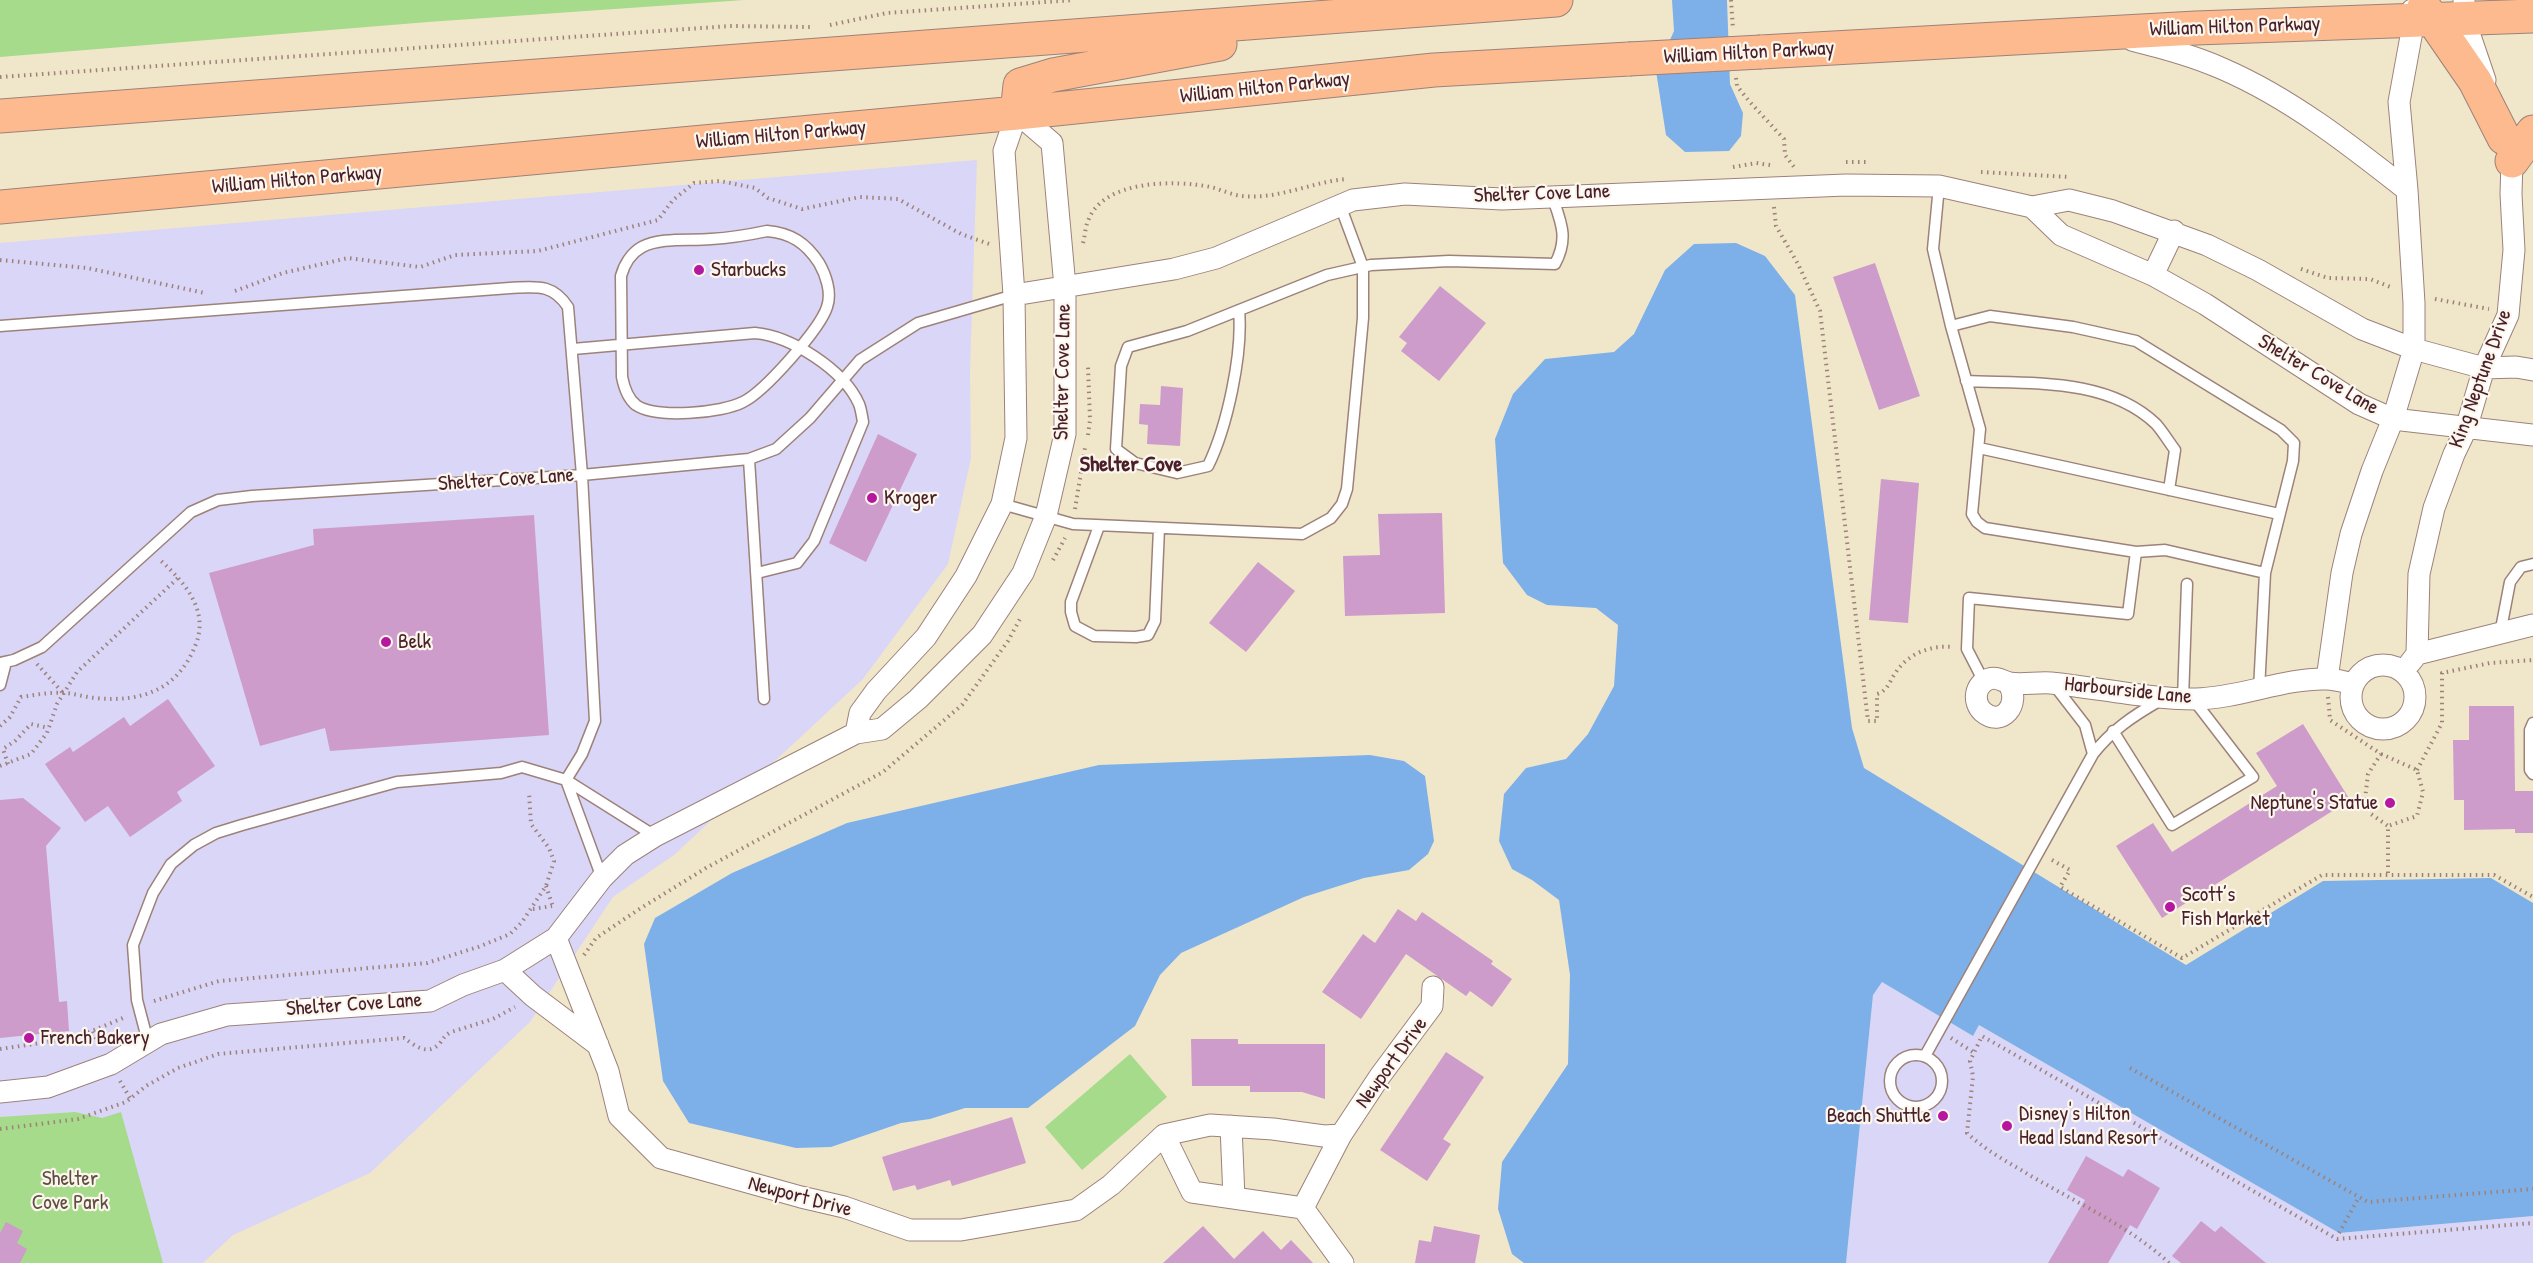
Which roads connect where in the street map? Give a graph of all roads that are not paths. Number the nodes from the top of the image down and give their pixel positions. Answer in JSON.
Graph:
{"nodes":[{"id":1,"x":1556,"y":0,"type":"edge"},
{"id":2,"x":2356,"y":0,"type":"edge"},
{"id":3,"x":2441,"y":8,"type":"edge"},
{"id":4,"x":1382,"y":13,"type":"junction"},
{"id":5,"x":2528,"y":16,"type":"edge"},
{"id":6,"x":2105,"y":33,"type":"junction"},
{"id":7,"x":1017,"y":113,"type":"junction"},
{"id":8,"x":0,"y":116,"type":"edge"},
{"id":9,"x":2517,"y":144,"type":"edge"},
{"id":10,"x":1939,"y":186,"type":"junction"},
{"id":11,"x":2407,"y":190,"type":"junction"},
{"id":12,"x":1551,"y":196,"type":"junction"},
{"id":13,"x":1340,"y":205,"type":"junction"},
{"id":14,"x":0,"y":207,"type":"edge"},
{"id":15,"x":2031,"y":207,"type":"junction"},
{"id":16,"x":2174,"y":231,"type":"junction"},
{"id":17,"x":1363,"y":267,"type":"junction"},
{"id":18,"x":2153,"y":275,"type":"junction"},
{"id":19,"x":1065,"y":287,"type":"junction"},
{"id":20,"x":1014,"y":295,"type":"junction"},
{"id":21,"x":1239,"y":310,"type":"junction"},
{"id":22,"x":0,"y":326,"type":"edge"},
{"id":23,"x":1951,"y":326,"type":"junction"},
{"id":24,"x":622,"y":345,"type":"junction"},
{"id":25,"x":800,"y":347,"type":"junction"},
{"id":26,"x":2414,"y":349,"type":"junction"},
{"id":27,"x":573,"y":350,"type":"junction"},
{"id":28,"x":2484,"y":368,"type":"junction"},
{"id":29,"x":2533,"y":370,"type":"edge"},
{"id":30,"x":842,"y":379,"type":"junction"},
{"id":31,"x":1966,"y":381,"type":"junction"},
{"id":32,"x":2393,"y":419,"type":"junction"},
{"id":33,"x":2466,"y":429,"type":"junction"},
{"id":34,"x":2533,"y":435,"type":"edge"},
{"id":35,"x":1979,"y":448,"type":"junction"},
{"id":36,"x":749,"y":459,"type":"junction"},
{"id":37,"x":582,"y":475,"type":"junction"},
{"id":38,"x":2169,"y":490,"type":"junction"},
{"id":39,"x":1002,"y":504,"type":"junction"},
{"id":40,"x":2279,"y":514,"type":"junction"},
{"id":41,"x":1046,"y":516,"type":"junction"},
{"id":42,"x":1099,"y":526,"type":"junction"},
{"id":43,"x":1159,"y":528,"type":"junction"},
{"id":44,"x":2136,"y":552,"type":"junction"},
{"id":45,"x":2533,"y":564,"type":"edge"},
{"id":46,"x":757,"y":573,"type":"junction"},
{"id":47,"x":2265,"y":573,"type":"junction"},
{"id":48,"x":2187,"y":584,"type":"dead end"},
{"id":49,"x":2533,"y":625,"type":"edge"},
{"id":50,"x":2500,"y":634,"type":"junction"},
{"id":51,"x":2417,"y":654,"type":"junction"},
{"id":52,"x":3,"y":662,"type":"edge"},
{"id":53,"x":2403,"y":671,"type":"junction"},
{"id":54,"x":2327,"y":679,"type":"junction"},
{"id":55,"x":1984,"y":682,"type":"junction"},
{"id":56,"x":2052,"y":683,"type":"junction"},
{"id":57,"x":2009,"y":684,"type":"junction"},
{"id":58,"x":2353,"y":684,"type":"junction"},
{"id":59,"x":0,"y":686,"type":"edge"},
{"id":60,"x":2259,"y":690,"type":"junction"},
{"id":61,"x":764,"y":699,"type":"dead end"},
{"id":62,"x":2180,"y":699,"type":"junction"},
{"id":63,"x":2533,"y":723,"type":"edge"},
{"id":64,"x":2113,"y":731,"type":"junction"},
{"id":65,"x":856,"y":733,"type":"junction"},
{"id":66,"x":2093,"y":754,"type":"junction"},
{"id":67,"x":2533,"y":774,"type":"edge"},
{"id":68,"x":566,"y":780,"type":"junction"},
{"id":69,"x":655,"y":836,"type":"junction"},
{"id":70,"x":602,"y":878,"type":"junction"},
{"id":71,"x":556,"y":938,"type":"junction"},
{"id":72,"x":505,"y":970,"type":"junction"},
{"id":73,"x":1433,"y":987,"type":"dead end"},
{"id":74,"x":148,"y":1042,"type":"junction"},
{"id":75,"x":599,"y":1046,"type":"junction"},
{"id":76,"x":1924,"y":1056,"type":"junction"},
{"id":77,"x":0,"y":1092,"type":"edge"},
{"id":78,"x":1231,"y":1126,"type":"junction"},
{"id":79,"x":1164,"y":1135,"type":"junction"},
{"id":80,"x":1341,"y":1136,"type":"junction"},
{"id":81,"x":1234,"y":1198,"type":"junction"},
{"id":82,"x":1303,"y":1208,"type":"junction"},
{"id":83,"x":1343,"y":1263,"type":"edge"}],
"edges":[{"from":1,"to":4,"type":"highway"},
{"from":2,"to":6,"type":"highway"},
{"from":3,"to":5,"type":"highway","name":"William Hilton Parkway"},
{"from":3,"to":6,"type":"highway","name":"William Hilton Parkway"},
{"from":3,"to":9,"type":"highway"},
{"from":3,"to":11,"type":"street"},
{"from":4,"to":7,"type":"highway"},
{"from":4,"to":8,"type":"highway"},
{"from":6,"to":7,"type":"highway","name":"William Hilton Parkway","bridge":true},
{"from":6,"to":11,"type":"street"},
{"from":7,"to":14,"type":"highway","name":"William Hilton Parkway"},
{"from":7,"to":19,"type":"street","name":"Shelter Cove Lane"},
{"from":7,"to":20,"type":"street"},
{"from":9,"to":28,"type":"street","name":"King Neptune Drive"},
{"from":10,"to":12,"type":"street","name":"Shelter Cove Lane"},
{"from":10,"to":15,"type":"street","name":"Shelter Cove Lane"},
{"from":10,"to":23,"type":"lane"},
{"from":11,"to":26,"type":"street"},
{"from":12,"to":13,"type":"street","name":"Shelter Cove Lane"},
{"from":12,"to":17,"type":"lane"},
{"from":13,"to":17,"type":"lane"},
{"from":13,"to":19,"type":"street","name":"Shelter Cove Lane"},
{"from":15,"to":16,"type":"street","name":"Shelter Cove Lane"},
{"from":15,"to":18,"type":"street","name":"Shelter Cove Lane"},
{"from":16,"to":18,"type":"street"},
{"from":16,"to":26,"type":"street","name":"Shelter Cove Lane"},
{"from":17,"to":21,"type":"lane"},
{"from":17,"to":43,"type":"lane"},
{"from":18,"to":32,"type":"street","name":"Shelter Cove Lane"},
{"from":19,"to":20,"type":"street","name":"Shelter Cove Lane"},
{"from":19,"to":41,"type":"street","name":"Shelter Cove Lane"},
{"from":20,"to":30,"type":"lane","name":"Shelter Cove Lane"},
{"from":20,"to":39,"type":"street"},
{"from":21,"to":21,"type":"lane"},
{"from":22,"to":27,"type":"lane"},
{"from":23,"to":31,"type":"lane"},
{"from":23,"to":40,"type":"lane"},
{"from":24,"to":25,"type":"lane"},
{"from":24,"to":25,"type":"lane"},
{"from":24,"to":25,"type":"lane"},
{"from":24,"to":27,"type":"lane"},
{"from":25,"to":30,"type":"lane"},
{"from":26,"to":28,"type":"street","name":"Shelter Cove Lane"},
{"from":26,"to":32,"type":"street"},
{"from":27,"to":37,"type":"lane"},
{"from":28,"to":29,"type":"street","name":"Shelter Cove Lane"},
{"from":28,"to":33,"type":"street","name":"King Neptune Drive"},
{"from":30,"to":36,"type":"lane","name":"Shelter Cove Lane"},
{"from":30,"to":46,"type":"lane"},
{"from":31,"to":35,"type":"lane"},
{"from":31,"to":38,"type":"lane"},
{"from":32,"to":33,"type":"street","name":"Shelter Cove Lane"},
{"from":32,"to":54,"type":"street"},
{"from":33,"to":34,"type":"street","name":"Shelter Cove Lane"},
{"from":33,"to":51,"type":"street","name":"King Neptune Drive"},
{"from":35,"to":38,"type":"lane"},
{"from":35,"to":44,"type":"lane"},
{"from":36,"to":37,"type":"lane","name":"Shelter Cove Lane"},
{"from":36,"to":46,"type":"lane"},
{"from":37,"to":52,"type":"lane","name":"Shelter Cove Lane"},
{"from":37,"to":68,"type":"lane"},
{"from":38,"to":40,"type":"lane"},
{"from":39,"to":41,"type":"lane"},
{"from":39,"to":65,"type":"street"},
{"from":40,"to":47,"type":"lane"},
{"from":41,"to":42,"type":"lane"},
{"from":41,"to":65,"type":"street","name":"Shelter Cove Lane"},
{"from":42,"to":43,"type":"lane"},
{"from":42,"to":43,"type":"lane"},
{"from":44,"to":47,"type":"lane"},
{"from":44,"to":55,"type":"lane"},
{"from":45,"to":50,"type":"lane"},
{"from":46,"to":61,"type":"lane"},
{"from":47,"to":60,"type":"lane"},
{"from":48,"to":62,"type":"lane"},
{"from":49,"to":50,"type":"street"},
{"from":50,"to":51,"type":"street"},
{"from":51,"to":53,"type":"street"},
{"from":52,"to":59,"type":"lane"},
{"from":53,"to":58,"type":"street"},
{"from":53,"to":58,"type":"street"},
{"from":54,"to":58,"type":"street","name":"Harbourside Lane"},
{"from":54,"to":60,"type":"street","name":"Harbourside Lane"},
{"from":55,"to":57,"type":"street","name":"Harbourside Lane"},
{"from":55,"to":57,"type":"street"},
{"from":56,"to":57,"type":"street","name":"Harbourside Lane"},
{"from":56,"to":62,"type":"street","name":"Harbourside Lane"},
{"from":56,"to":66,"type":"lane"},
{"from":60,"to":62,"type":"street","name":"Harbourside Lane"},
{"from":62,"to":64,"type":"lane"},
{"from":62,"to":64,"type":"lane"},
{"from":63,"to":67,"type":"lane"},
{"from":64,"to":66,"type":"lane"},
{"from":65,"to":69,"type":"street","name":"Shelter Cove Lane"},
{"from":66,"to":76,"type":"lane"},
{"from":68,"to":69,"type":"lane"},
{"from":68,"to":70,"type":"lane"},
{"from":68,"to":74,"type":"lane"},
{"from":69,"to":70,"type":"street","name":"Shelter Cove Lane"},
{"from":70,"to":71,"type":"street","name":"Shelter Cove Lane"},
{"from":71,"to":72,"type":"street","name":"Shelter Cove Lane"},
{"from":71,"to":75,"type":"street","name":"Newport Drive"},
{"from":72,"to":74,"type":"street","name":"Shelter Cove Lane"},
{"from":72,"to":75,"type":"street"},
{"from":73,"to":80,"type":"street","name":"Newport Drive"},
{"from":74,"to":77,"type":"street","name":"Shelter Cove Lane"},
{"from":75,"to":79,"type":"street","name":"Newport Drive"},
{"from":76,"to":76,"type":"lane"},
{"from":78,"to":79,"type":"street"},
{"from":78,"to":80,"type":"street"},
{"from":78,"to":81,"type":"street"},
{"from":79,"to":81,"type":"street"},
{"from":80,"to":82,"type":"street","name":"Newport Drive"},
{"from":81,"to":82,"type":"street"},
{"from":82,"to":83,"type":"street"}]}
